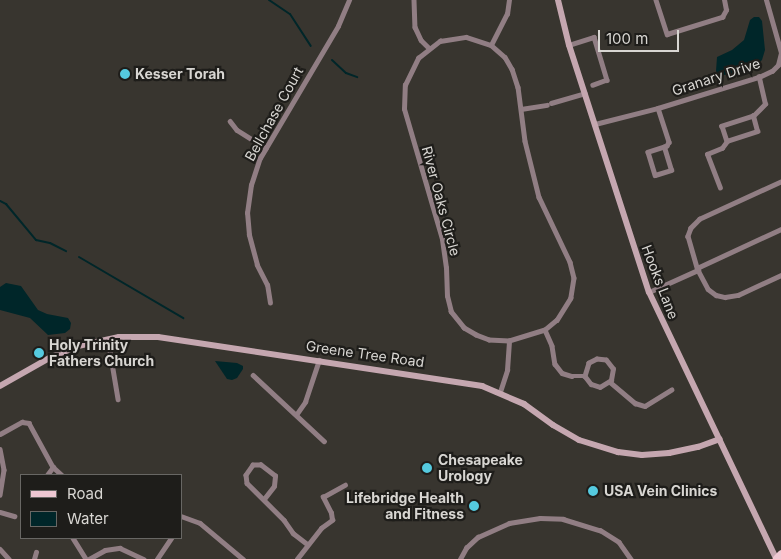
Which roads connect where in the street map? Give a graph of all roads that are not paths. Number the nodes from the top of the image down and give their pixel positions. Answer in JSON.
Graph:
{"nodes":[{"id":1,"x":349,"y":0,"type":"edge"},
{"id":2,"x":414,"y":0,"type":"edge"},
{"id":3,"x":509,"y":0,"type":"edge"},
{"id":4,"x":558,"y":0,"type":"edge"},
{"id":5,"x":656,"y":0,"type":"edge"},
{"id":6,"x":724,"y":0,"type":"edge"},
{"id":7,"x":766,"y":0,"type":"edge"},
{"id":8,"x":569,"y":44,"type":"junction"},
{"id":9,"x":491,"y":45,"type":"junction"},
{"id":10,"x":429,"y":48,"type":"junction"},
{"id":11,"x":759,"y":77,"type":"junction"},
{"id":12,"x":593,"y":85,"type":"dead end"},
{"id":13,"x":585,"y":93,"type":"junction"},
{"id":14,"x":658,"y":108,"type":"junction"},
{"id":15,"x":521,"y":109,"type":"junction"},
{"id":16,"x":753,"y":116,"type":"junction"},
{"id":17,"x":230,"y":121,"type":"dead end"},
{"id":18,"x":595,"y":124,"type":"junction"},
{"id":19,"x":727,"y":141,"type":"junction"},
{"id":20,"x":664,"y":147,"type":"junction"},
{"id":21,"x":266,"y":148,"type":"junction"},
{"id":22,"x":781,"y":182,"type":"edge"},
{"id":23,"x":720,"y":188,"type":"dead end"},
{"id":24,"x":781,"y":229,"type":"edge"},
{"id":25,"x":697,"y":269,"type":"junction"},
{"id":26,"x":781,"y":275,"type":"edge"},
{"id":27,"x":649,"y":292,"type":"junction"},
{"id":28,"x":270,"y":303,"type":"dead end"},
{"id":29,"x":545,"y":330,"type":"junction"},
{"id":30,"x":108,"y":339,"type":"junction"},
{"id":31,"x":509,"y":341,"type":"junction"},
{"id":32,"x":319,"y":360,"type":"junction"},
{"id":33,"x":253,"y":375,"type":"dead end"},
{"id":34,"x":585,"y":376,"type":"junction"},
{"id":35,"x":610,"y":382,"type":"junction"},
{"id":36,"x":0,"y":386,"type":"edge"},
{"id":37,"x":671,"y":390,"type":"dead end"},
{"id":38,"x":500,"y":392,"type":"junction"},
{"id":39,"x":118,"y":399,"type":"dead end"},
{"id":40,"x":296,"y":415,"type":"junction"},
{"id":41,"x":0,"y":434,"type":"edge"},
{"id":42,"x":720,"y":439,"type":"junction"},
{"id":43,"x":324,"y":441,"type":"dead end"},
{"id":44,"x":0,"y":449,"type":"edge"},
{"id":45,"x":53,"y":468,"type":"junction"},
{"id":46,"x":48,"y":474,"type":"edge"},
{"id":47,"x":61,"y":474,"type":"edge"},
{"id":48,"x":345,"y":485,"type":"dead end"},
{"id":49,"x":0,"y":494,"type":"edge"},
{"id":50,"x":264,"y":499,"type":"junction"},
{"id":51,"x":0,"y":512,"type":"edge"},
{"id":52,"x":14,"y":516,"type":"dead end"},
{"id":53,"x":182,"y":516,"type":"edge"},
{"id":54,"x":74,"y":539,"type":"edge"},
{"id":55,"x":170,"y":539,"type":"edge"},
{"id":56,"x":307,"y":544,"type":"junction"},
{"id":57,"x":0,"y":549,"type":"edge"},
{"id":58,"x":36,"y":552,"type":"dead end"},
{"id":59,"x":778,"y":558,"type":"edge"},
{"id":60,"x":9,"y":559,"type":"edge"},
{"id":61,"x":34,"y":559,"type":"edge"},
{"id":62,"x":88,"y":559,"type":"edge"},
{"id":63,"x":144,"y":559,"type":"edge"},
{"id":64,"x":157,"y":559,"type":"edge"},
{"id":65,"x":243,"y":559,"type":"edge"},
{"id":66,"x":297,"y":559,"type":"edge"},
{"id":67,"x":460,"y":559,"type":"edge"},
{"id":68,"x":631,"y":559,"type":"edge"}],
"edges":[{"from":1,"to":21,"type":"street","name":"Bellchase Court"},
{"from":2,"to":10,"type":"street"},
{"from":3,"to":9,"type":"street"},
{"from":4,"to":8,"type":"street","name":"Hooks Lane"},
{"from":5,"to":6,"type":"street"},
{"from":7,"to":11,"type":"street","name":"Granary Drive"},
{"from":8,"to":12,"type":"street"},
{"from":8,"to":13,"type":"street","name":"Hooks Lane"},
{"from":9,"to":10,"type":"street","name":"River Oaks Circle"},
{"from":9,"to":15,"type":"street","name":"River Oaks Circle"},
{"from":10,"to":31,"type":"street","name":"River Oaks Circle"},
{"from":11,"to":14,"type":"street","name":"Granary Drive"},
{"from":11,"to":16,"type":"street"},
{"from":13,"to":15,"type":"street"},
{"from":13,"to":18,"type":"street","name":"Hooks Lane"},
{"from":14,"to":18,"type":"street","name":"Granary Drive"},
{"from":14,"to":20,"type":"street"},
{"from":15,"to":29,"type":"street","name":"River Oaks Circle"},
{"from":16,"to":19,"type":"street"},
{"from":16,"to":19,"type":"street"},
{"from":17,"to":21,"type":"street"},
{"from":18,"to":27,"type":"street","name":"Hooks Lane"},
{"from":19,"to":23,"type":"street"},
{"from":20,"to":20,"type":"street"},
{"from":21,"to":28,"type":"street","name":"Bellchase Court"},
{"from":22,"to":25,"type":"street"},
{"from":24,"to":25,"type":"street"},
{"from":25,"to":26,"type":"street"},
{"from":25,"to":27,"type":"street"},
{"from":27,"to":42,"type":"street","name":"Hooks Lane"},
{"from":29,"to":31,"type":"street","name":"River Oaks Circle"},
{"from":29,"to":34,"type":"street"},
{"from":30,"to":32,"type":"street","name":"Greene Tree Road"},
{"from":30,"to":36,"type":"street","name":"Greene Tree Road"},
{"from":30,"to":39,"type":"street"},
{"from":31,"to":38,"type":"street"},
{"from":32,"to":38,"type":"street","name":"Greene Tree Road"},
{"from":32,"to":40,"type":"street"},
{"from":33,"to":40,"type":"street"},
{"from":34,"to":35,"type":"street"},
{"from":34,"to":35,"type":"street"},
{"from":35,"to":37,"type":"street"},
{"from":38,"to":42,"type":"street","name":"Greene Tree Road"},
{"from":40,"to":43,"type":"street"},
{"from":41,"to":45,"type":"street"},
{"from":42,"to":59,"type":"street","name":"Hooks Lane"},
{"from":44,"to":49,"type":"street"},
{"from":45,"to":46,"type":"street"},
{"from":45,"to":47,"type":"street"},
{"from":48,"to":56,"type":"street"},
{"from":50,"to":50,"type":"street"},
{"from":50,"to":56,"type":"street"},
{"from":51,"to":52,"type":"street"},
{"from":53,"to":65,"type":"street"},
{"from":54,"to":62,"type":"street"},
{"from":55,"to":64,"type":"street"},
{"from":56,"to":66,"type":"street"},
{"from":57,"to":60,"type":"street"},
{"from":58,"to":61,"type":"street"},
{"from":62,"to":63,"type":"street"},
{"from":67,"to":68,"type":"street"}]}
